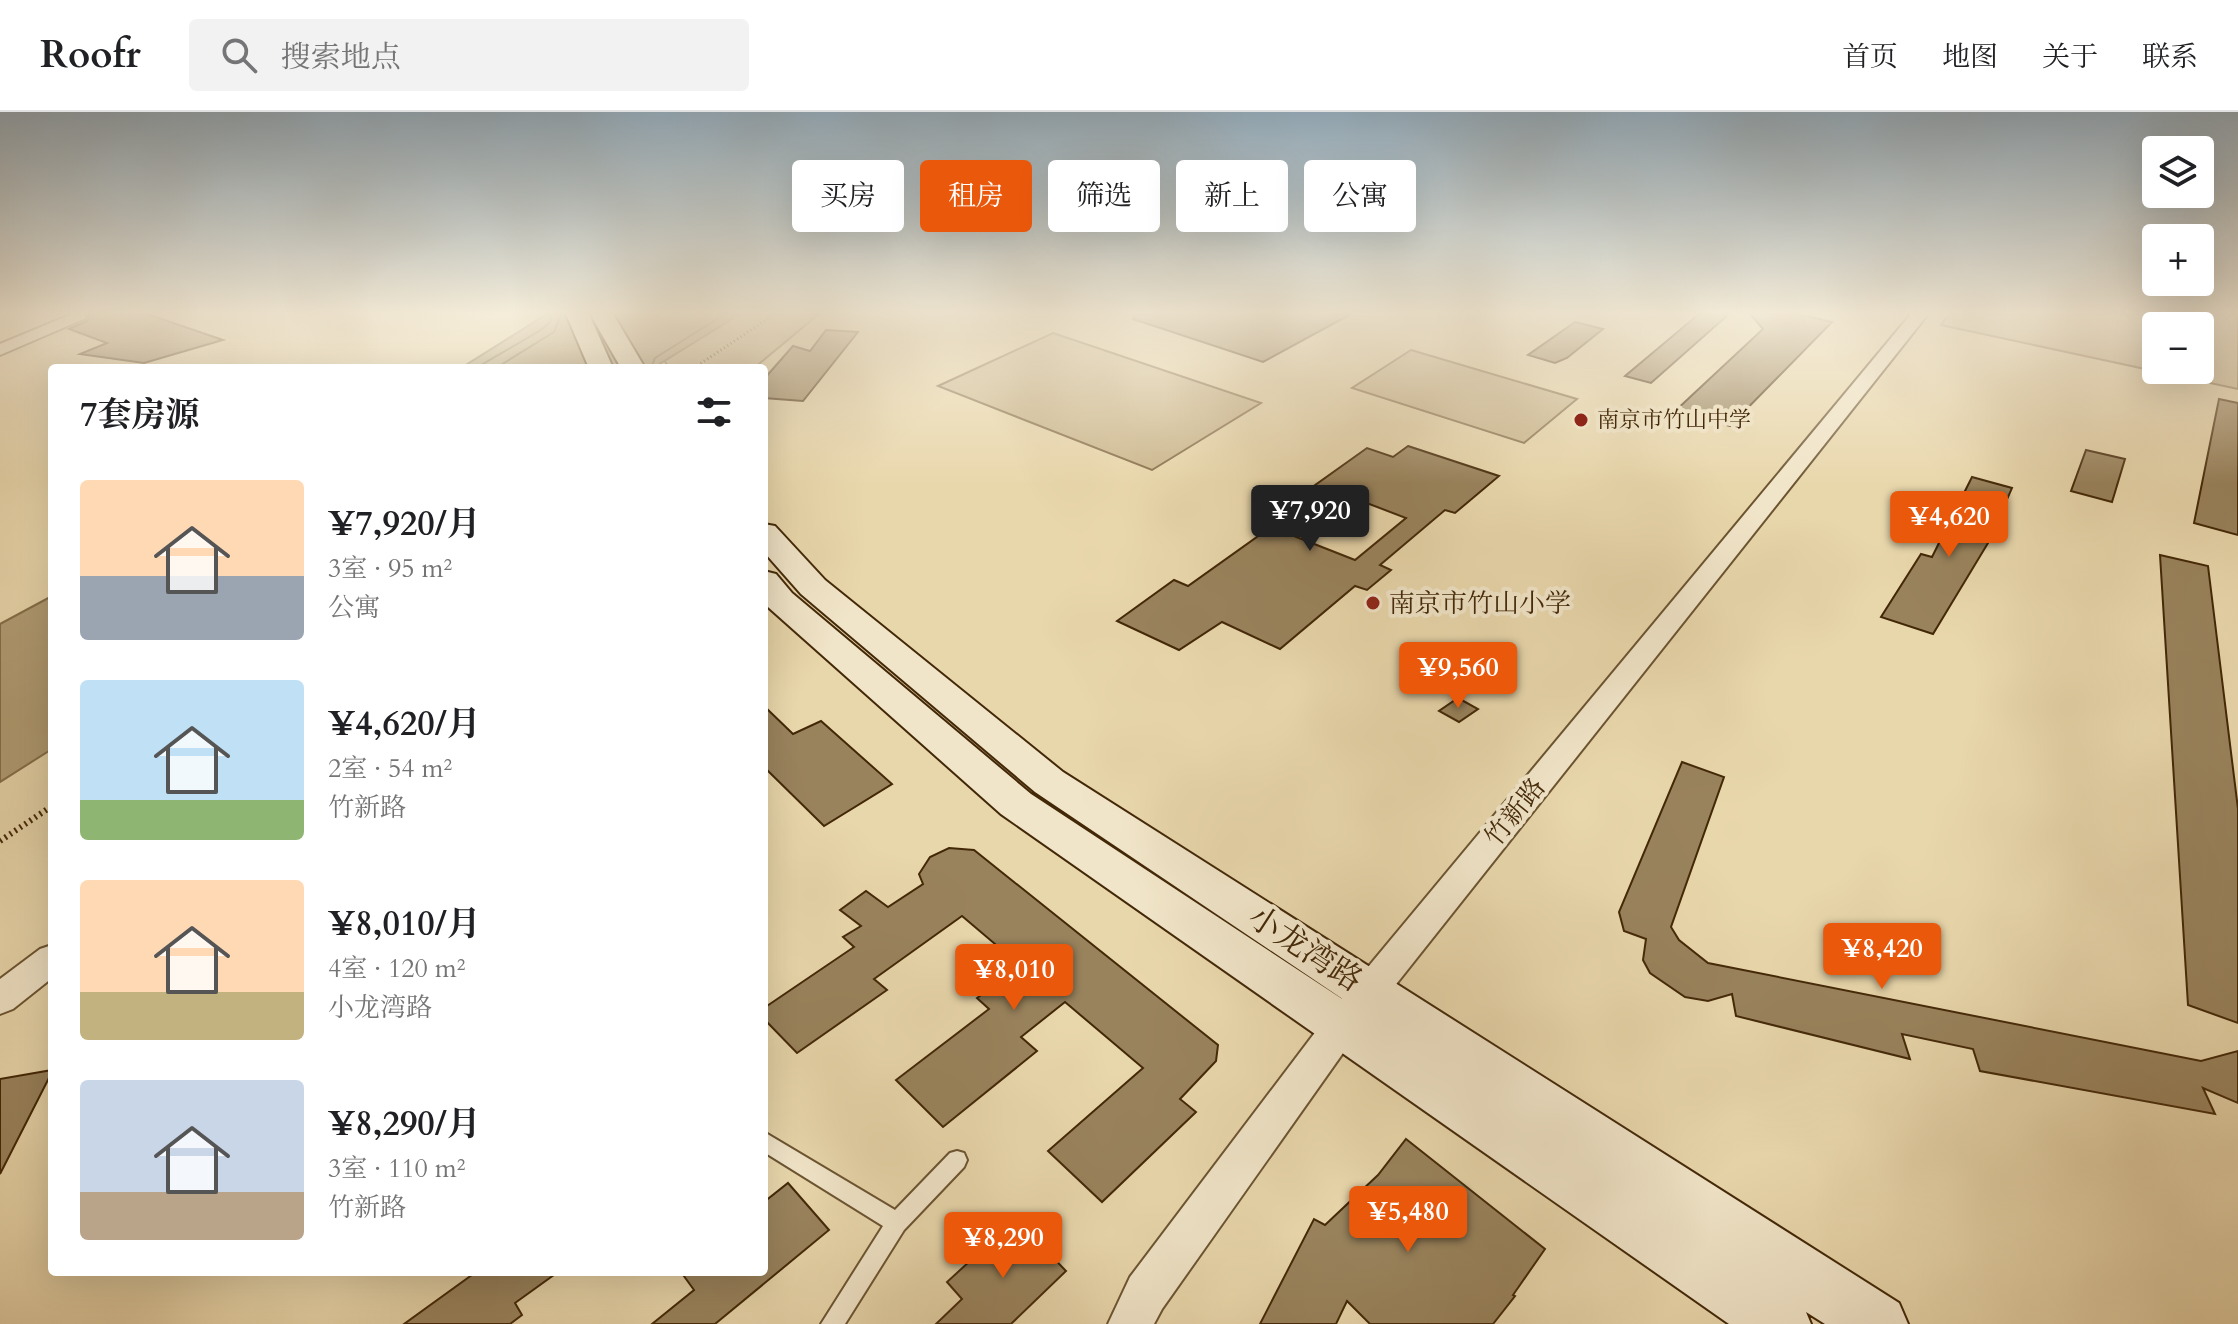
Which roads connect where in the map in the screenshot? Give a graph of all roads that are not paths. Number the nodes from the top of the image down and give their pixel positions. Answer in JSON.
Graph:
{"nodes":[{"id":1,"x":1874,"y":371,"type":"edge"},
{"id":2,"x":768,"y":537,"type":"edge"},
{"id":3,"x":768,"y":586,"type":"edge"},
{"id":4,"x":48,"y":962,"type":"edge"},
{"id":5,"x":0,"y":999,"type":"edge"},
{"id":6,"x":1356,"y":1008,"type":"junction"},
{"id":7,"x":768,"y":1143,"type":"edge"},
{"id":8,"x":957,"y":1160,"type":"dead end"},
{"id":9,"x":897,"y":1223,"type":"junction"},
{"id":10,"x":832,"y":1324,"type":"edge"},
{"id":11,"x":1130,"y":1324,"type":"edge"},
{"id":12,"x":1781,"y":1324,"type":"edge"},
{"id":13,"x":1878,"y":1324,"type":"edge"}],
"edges":[{"from":1,"to":6,"type":"street","name":"竹新路"},
{"from":2,"to":6,"type":"main road","name":"小龙湾路"},
{"from":3,"to":6,"type":"main road","name":"小龙湾路"},
{"from":4,"to":5,"type":"street"},
{"from":6,"to":11,"type":"street","name":"竹新路"},
{"from":6,"to":12,"type":"main road","name":"小龙湾路"},
{"from":6,"to":13,"type":"main road","name":"小龙湾路"},
{"from":7,"to":9,"type":"lane"},
{"from":8,"to":9,"type":"lane"},
{"from":9,"to":10,"type":"lane"}]}
